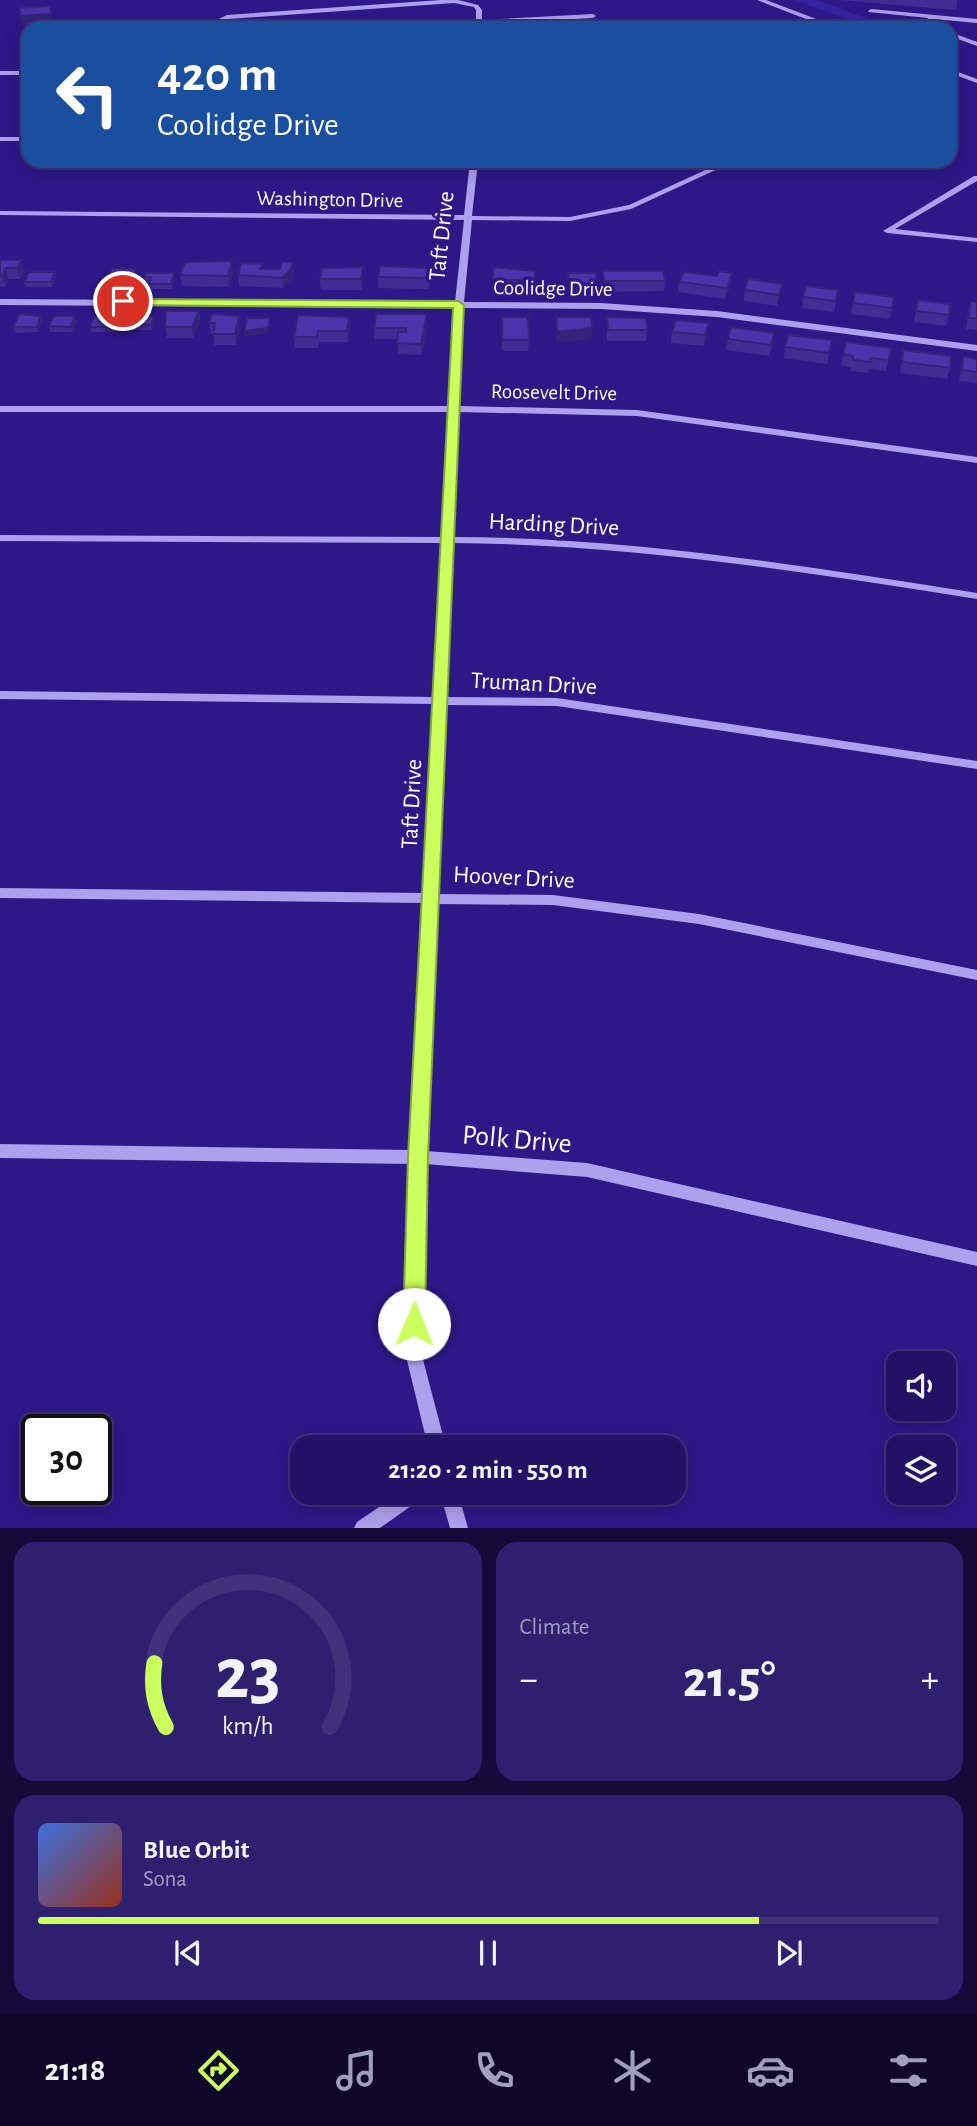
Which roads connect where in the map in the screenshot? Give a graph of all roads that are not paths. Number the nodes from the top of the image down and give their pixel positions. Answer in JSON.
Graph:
{"nodes":[{"id":1,"x":760,"y":0,"type":"edge"},
{"id":2,"x":871,"y":11,"type":"dead end"},
{"id":3,"x":593,"y":16,"type":"dead end"},
{"id":4,"x":933,"y":16,"type":"junction"},
{"id":5,"x":817,"y":20,"type":"edge"},
{"id":6,"x":219,"y":21,"type":"edge"},
{"id":7,"x":478,"y":21,"type":"edge"},
{"id":8,"x":530,"y":21,"type":"edge"},
{"id":9,"x":930,"y":21,"type":"edge"},
{"id":10,"x":977,"y":21,"type":"edge"},
{"id":11,"x":957,"y":37,"type":"edge"},
{"id":12,"x":977,"y":44,"type":"edge"},
{"id":13,"x":0,"y":73,"type":"edge"},
{"id":14,"x":21,"y":73,"type":"edge"},
{"id":15,"x":957,"y":74,"type":"edge"},
{"id":16,"x":977,"y":81,"type":"edge"},
{"id":17,"x":0,"y":139,"type":"edge"},
{"id":18,"x":21,"y":139,"type":"edge"},
{"id":19,"x":473,"y":168,"type":"edge"},
{"id":20,"x":715,"y":168,"type":"edge"},
{"id":21,"x":977,"y":178,"type":"edge"},
{"id":22,"x":0,"y":213,"type":"edge"},
{"id":23,"x":466,"y":220,"type":"junction"},
{"id":24,"x":977,"y":240,"type":"edge"},
{"id":25,"x":0,"y":302,"type":"edge"},
{"id":26,"x":458,"y":305,"type":"junction"},
{"id":27,"x":977,"y":348,"type":"edge"},
{"id":28,"x":0,"y":409,"type":"edge"},
{"id":29,"x":453,"y":409,"type":"junction"},
{"id":30,"x":977,"y":460,"type":"edge"},
{"id":31,"x":0,"y":538,"type":"edge"},
{"id":32,"x":447,"y":542,"type":"junction"},
{"id":33,"x":977,"y":596,"type":"edge"},
{"id":34,"x":0,"y":695,"type":"edge"},
{"id":35,"x":440,"y":700,"type":"junction"},
{"id":36,"x":977,"y":765,"type":"edge"},
{"id":37,"x":0,"y":893,"type":"edge"},
{"id":38,"x":431,"y":896,"type":"junction"},
{"id":39,"x":977,"y":975,"type":"edge"},
{"id":40,"x":0,"y":1151,"type":"edge"},
{"id":41,"x":418,"y":1157,"type":"junction"},
{"id":42,"x":977,"y":1259,"type":"edge"},
{"id":43,"x":434,"y":1435,"type":"edge"},
{"id":44,"x":397,"y":1505,"type":"edge"},
{"id":45,"x":452,"y":1505,"type":"edge"},
{"id":46,"x":363,"y":1528,"type":"edge"},
{"id":47,"x":458,"y":1528,"type":"edge"}],
"edges":[{"from":1,"to":5,"type":"street"},
{"from":2,"to":4,"type":"street"},
{"from":3,"to":8,"type":"street"},
{"from":4,"to":9,"type":"street"},
{"from":4,"to":10,"type":"street"},
{"from":6,"to":7,"type":"street"},
{"from":11,"to":12,"type":"street"},
{"from":13,"to":14,"type":"street"},
{"from":15,"to":16,"type":"street"},
{"from":17,"to":18,"type":"street"},
{"from":19,"to":23,"type":"street","name":"Taft Drive"},
{"from":20,"to":23,"type":"street","name":"Washington Drive"},
{"from":21,"to":24,"type":"street"},
{"from":22,"to":23,"type":"street","name":"Washington Drive"},
{"from":23,"to":26,"type":"street","name":"Taft Drive"},
{"from":25,"to":26,"type":"street","name":"Coolidge Drive"},
{"from":26,"to":27,"type":"street","name":"Coolidge Drive"},
{"from":26,"to":29,"type":"street","name":"Taft Drive"},
{"from":28,"to":29,"type":"street","name":"Roosevelt Drive"},
{"from":29,"to":30,"type":"street","name":"Roosevelt Drive"},
{"from":29,"to":32,"type":"street","name":"Taft Drive"},
{"from":31,"to":32,"type":"street","name":"Harding Drive"},
{"from":32,"to":33,"type":"street","name":"Harding Drive"},
{"from":32,"to":35,"type":"street","name":"Taft Drive"},
{"from":34,"to":35,"type":"street","name":"Truman Drive"},
{"from":35,"to":36,"type":"street","name":"Truman Drive"},
{"from":35,"to":38,"type":"street","name":"Taft Drive"},
{"from":37,"to":38,"type":"street","name":"Hoover Drive"},
{"from":38,"to":39,"type":"street","name":"Hoover Drive"},
{"from":38,"to":41,"type":"street","name":"Taft Drive"},
{"from":40,"to":41,"type":"street","name":"Polk Drive"},
{"from":41,"to":42,"type":"street","name":"Polk Drive"},
{"from":41,"to":43,"type":"street","name":"Taft Drive"},
{"from":44,"to":46,"type":"street"},
{"from":45,"to":47,"type":"street"}]}
